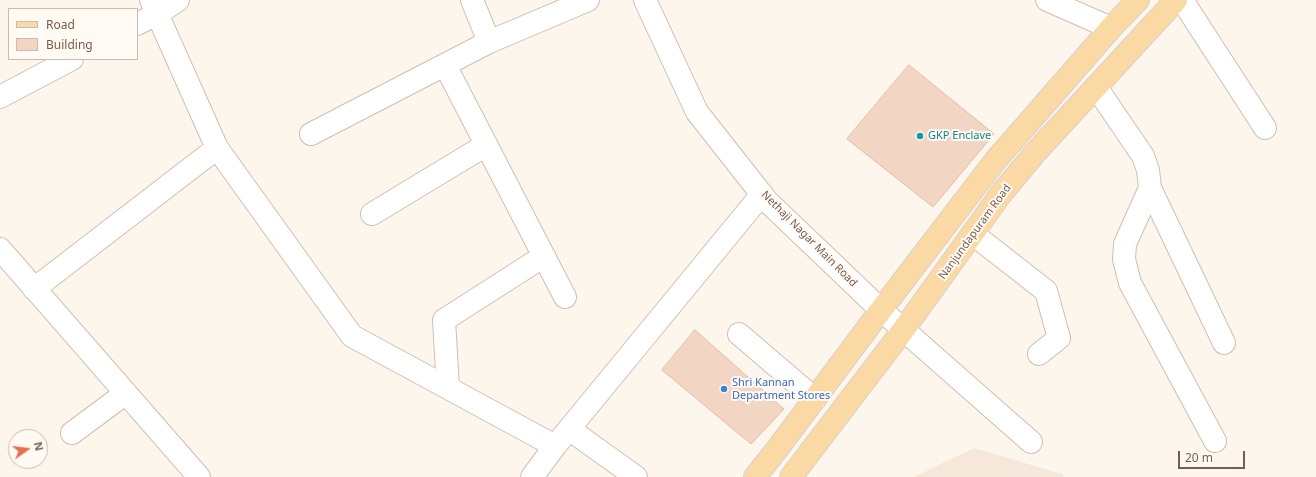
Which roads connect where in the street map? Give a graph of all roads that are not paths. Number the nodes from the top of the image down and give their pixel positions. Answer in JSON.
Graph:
{"nodes":[{"id":1,"x":178,"y":0,"type":"edge"},
{"id":2,"x":472,"y":0,"type":"edge"},
{"id":3,"x":588,"y":0,"type":"edge"},
{"id":4,"x":645,"y":0,"type":"edge"},
{"id":5,"x":1047,"y":0,"type":"edge"},
{"id":6,"x":1138,"y":0,"type":"edge"},
{"id":7,"x":1176,"y":0,"type":"edge"},
{"id":8,"x":1182,"y":0,"type":"edge"},
{"id":9,"x":154,"y":7,"type":"edge"},
{"id":10,"x":138,"y":23,"type":"edge"},
{"id":11,"x":1111,"y":28,"type":"junction"},
{"id":12,"x":489,"y":42,"type":"junction"},
{"id":13,"x":70,"y":60,"type":"edge"},
{"id":14,"x":445,"y":65,"type":"junction"},
{"id":15,"x":1096,"y":87,"type":"junction"},
{"id":16,"x":0,"y":97,"type":"edge"},
{"id":17,"x":1265,"y":128,"type":"dead end"},
{"id":18,"x":311,"y":134,"type":"dead end"},
{"id":19,"x":486,"y":145,"type":"junction"},
{"id":20,"x":217,"y":148,"type":"junction"},
{"id":21,"x":1150,"y":188,"type":"junction"},
{"id":22,"x":762,"y":194,"type":"junction"},
{"id":23,"x":372,"y":214,"type":"dead end"},
{"id":24,"x":972,"y":234,"type":"junction"},
{"id":25,"x":0,"y":249,"type":"edge"},
{"id":26,"x":544,"y":256,"type":"junction"},
{"id":27,"x":34,"y":288,"type":"junction"},
{"id":28,"x":565,"y":297,"type":"dead end"},
{"id":29,"x":881,"y":310,"type":"junction"},
{"id":30,"x":904,"y":329,"type":"junction"},
{"id":31,"x":739,"y":334,"type":"dead end"},
{"id":32,"x":1224,"y":344,"type":"dead end"},
{"id":33,"x":1039,"y":354,"type":"dead end"},
{"id":34,"x":448,"y":388,"type":"junction"},
{"id":35,"x":126,"y":393,"type":"junction"},
{"id":36,"x":815,"y":399,"type":"junction"},
{"id":37,"x":72,"y":433,"type":"dead end"},
{"id":38,"x":562,"y":438,"type":"junction"},
{"id":39,"x":1215,"y":441,"type":"dead end"},
{"id":40,"x":1031,"y":442,"type":"dead end"},
{"id":41,"x":198,"y":477,"type":"edge"},
{"id":42,"x":532,"y":477,"type":"edge"},
{"id":43,"x":636,"y":477,"type":"edge"},
{"id":44,"x":754,"y":477,"type":"edge"},
{"id":45,"x":790,"y":477,"type":"edge"}],
"edges":[{"from":1,"to":9,"type":"street"},
{"from":2,"to":12,"type":"street"},
{"from":3,"to":12,"type":"street"},
{"from":4,"to":22,"type":"street","name":"Nethaji Nagar Main Road"},
{"from":5,"to":11,"type":"street"},
{"from":6,"to":11,"type":"main road"},
{"from":7,"to":15,"type":"main road","name":"Nanjundapuram Road"},
{"from":8,"to":17,"type":"street"},
{"from":9,"to":10,"type":"street"},
{"from":9,"to":20,"type":"street"},
{"from":11,"to":29,"type":"main road"},
{"from":12,"to":14,"type":"street"},
{"from":13,"to":16,"type":"street"},
{"from":14,"to":18,"type":"street"},
{"from":14,"to":19,"type":"street"},
{"from":15,"to":21,"type":"street"},
{"from":15,"to":24,"type":"main road","name":"Nanjundapuram Road"},
{"from":19,"to":23,"type":"street"},
{"from":19,"to":26,"type":"street"},
{"from":20,"to":27,"type":"street"},
{"from":20,"to":34,"type":"street"},
{"from":21,"to":32,"type":"street"},
{"from":21,"to":39,"type":"street"},
{"from":22,"to":29,"type":"street","name":"Nethaji Nagar Main Road"},
{"from":22,"to":38,"type":"street"},
{"from":24,"to":30,"type":"main road","name":"Nanjundapuram Road"},
{"from":24,"to":33,"type":"street"},
{"from":25,"to":27,"type":"street"},
{"from":26,"to":28,"type":"street"},
{"from":26,"to":34,"type":"street"},
{"from":27,"to":35,"type":"street"},
{"from":29,"to":30,"type":"street","name":"Nethaji Nagar Main Road"},
{"from":29,"to":36,"type":"main road"},
{"from":30,"to":40,"type":"street","name":"Nethaji Nagar Main Road"},
{"from":30,"to":45,"type":"main road","name":"Nanjundapuram Road"},
{"from":31,"to":36,"type":"street"},
{"from":34,"to":38,"type":"street"},
{"from":35,"to":37,"type":"street"},
{"from":35,"to":41,"type":"street"},
{"from":36,"to":44,"type":"main road"},
{"from":38,"to":42,"type":"street"},
{"from":38,"to":43,"type":"street"}]}
